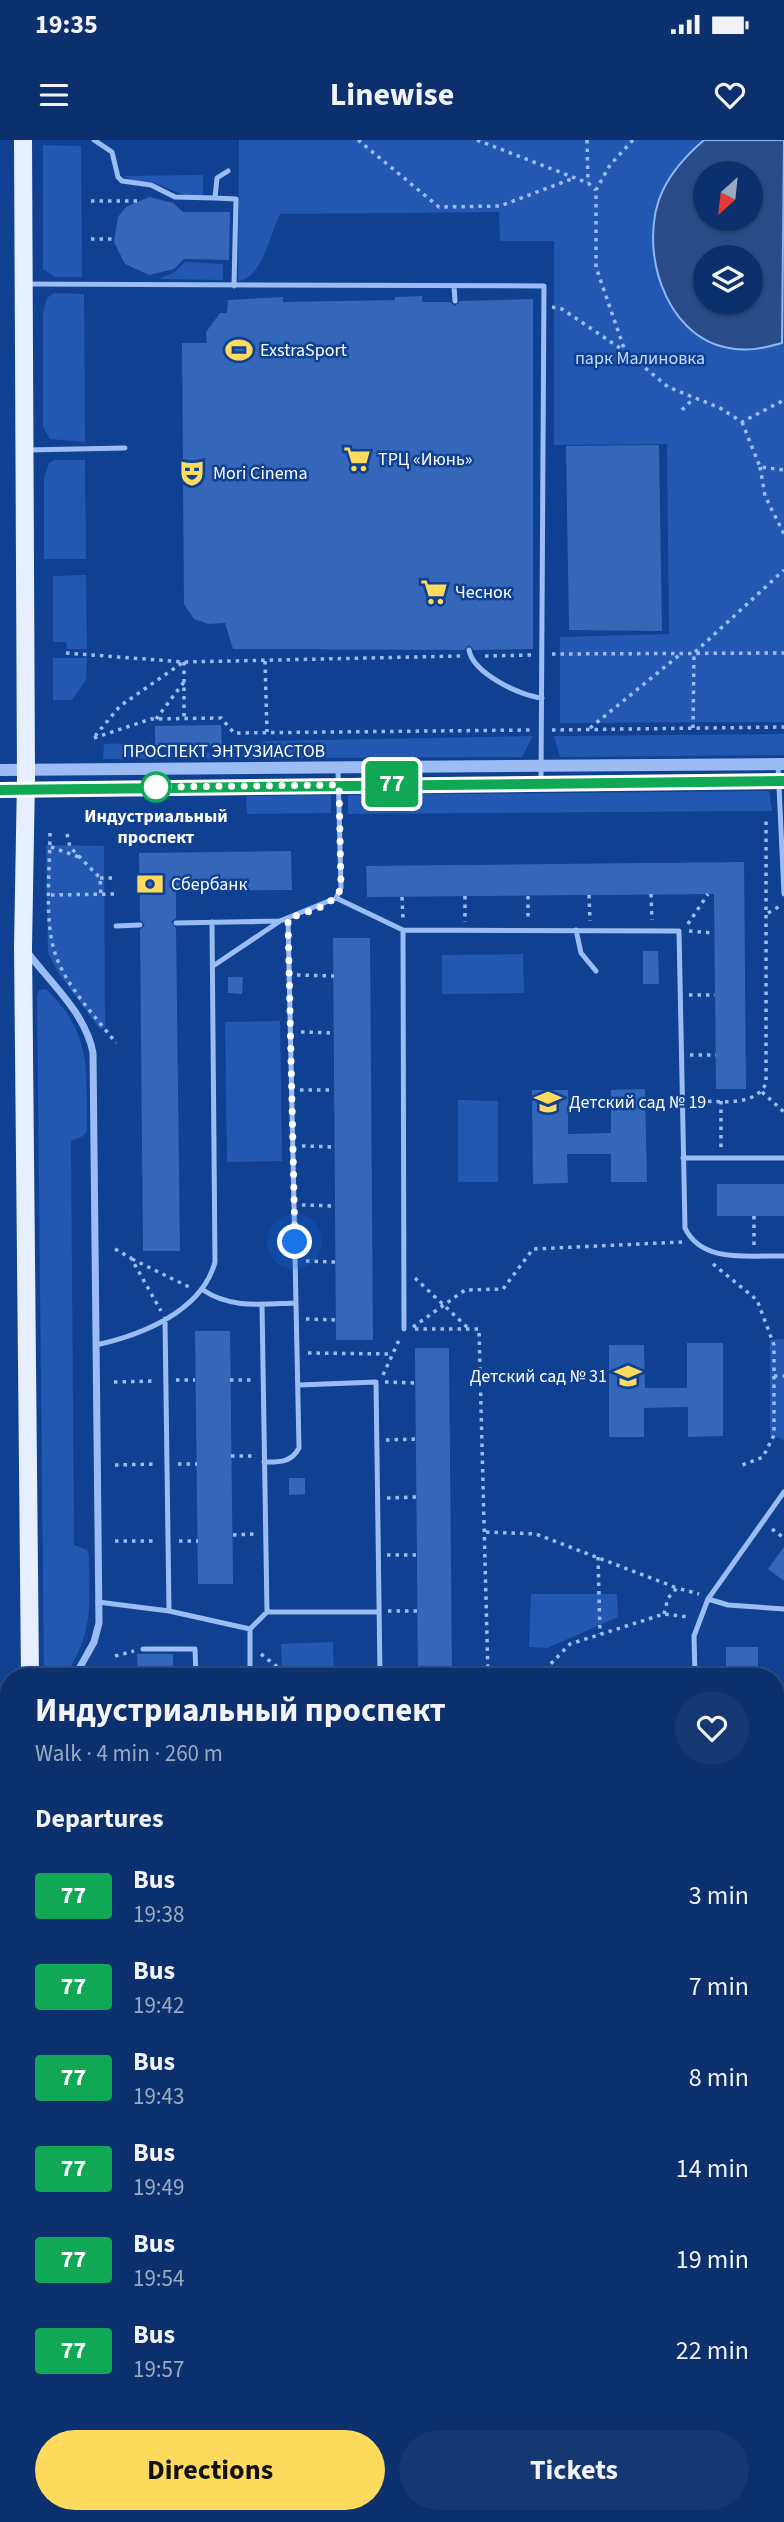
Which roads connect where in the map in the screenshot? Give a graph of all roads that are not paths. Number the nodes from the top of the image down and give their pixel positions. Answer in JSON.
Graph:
{"nodes":[{"id":1,"x":23,"y":140,"type":"edge"},
{"id":2,"x":94,"y":140,"type":"edge"},
{"id":3,"x":228,"y":171,"type":"dead end"},
{"id":4,"x":215,"y":198,"type":"junction"},
{"id":5,"x":23,"y":284,"type":"junction"},
{"id":6,"x":234,"y":286,"type":"junction"},
{"id":7,"x":454,"y":286,"type":"junction"},
{"id":8,"x":455,"y":301,"type":"dead end"},
{"id":9,"x":125,"y":448,"type":"dead end"},
{"id":10,"x":24,"y":450,"type":"junction"},
{"id":11,"x":470,"y":653,"type":"road end"},
{"id":12,"x":542,"y":698,"type":"junction"},
{"id":13,"x":781,"y":764,"type":"edge"},
{"id":14,"x":541,"y":766,"type":"junction"},
{"id":15,"x":338,"y":768,"type":"junction"},
{"id":16,"x":0,"y":770,"type":"edge"},
{"id":17,"x":26,"y":770,"type":"junction"},
{"id":18,"x":782,"y":781,"type":"edge"},
{"id":19,"x":541,"y":782,"type":"junction"},
{"id":20,"x":339,"y":785,"type":"junction"},
{"id":21,"x":26,"y":789,"type":"junction"},
{"id":22,"x":0,"y":790,"type":"edge"},
{"id":23,"x":783,"y":843,"type":"edge"},
{"id":24,"x":784,"y":894,"type":"edge"},
{"id":25,"x":336,"y":898,"type":"junction"},
{"id":26,"x":288,"y":919,"type":"junction"},
{"id":27,"x":280,"y":921,"type":"junction"},
{"id":28,"x":212,"y":922,"type":"junction"},
{"id":29,"x":176,"y":923,"type":"dead end"},
{"id":30,"x":140,"y":925,"type":"dead end"},
{"id":31,"x":116,"y":926,"type":"dead end"},
{"id":32,"x":403,"y":930,"type":"junction"},
{"id":33,"x":576,"y":930,"type":"junction"},
{"id":34,"x":23,"y":947,"type":"junction"},
{"id":35,"x":213,"y":966,"type":"junction"},
{"id":36,"x":596,"y":971,"type":"dead end"},
{"id":37,"x":683,"y":1158,"type":"junction"},
{"id":38,"x":784,"y":1158,"type":"edge"},
{"id":39,"x":784,"y":1256,"type":"edge"},
{"id":40,"x":203,"y":1290,"type":"junction"},
{"id":41,"x":296,"y":1303,"type":"junction"},
{"id":42,"x":262,"y":1304,"type":"junction"},
{"id":43,"x":165,"y":1319,"type":"junction"},
{"id":44,"x":407,"y":1329,"type":"road end"},
{"id":45,"x":96,"y":1345,"type":"junction"},
{"id":46,"x":299,"y":1385,"type":"junction"},
{"id":47,"x":264,"y":1459,"type":"junction"},
{"id":48,"x":784,"y":1492,"type":"edge"},
{"id":49,"x":708,"y":1599,"type":"junction"},
{"id":50,"x":98,"y":1602,"type":"junction"},
{"id":51,"x":784,"y":1609,"type":"edge"},
{"id":52,"x":169,"y":1611,"type":"junction"},
{"id":53,"x":267,"y":1612,"type":"junction"},
{"id":54,"x":378,"y":1612,"type":"junction"},
{"id":55,"x":250,"y":1629,"type":"junction"},
{"id":56,"x":143,"y":1649,"type":"road end"},
{"id":57,"x":30,"y":1668,"type":"edge"},
{"id":58,"x":79,"y":1668,"type":"edge"},
{"id":59,"x":196,"y":1668,"type":"edge"},
{"id":60,"x":250,"y":1668,"type":"edge"},
{"id":61,"x":380,"y":1668,"type":"edge"},
{"id":62,"x":695,"y":1668,"type":"edge"}],
"edges":[{"from":1,"to":5,"type":"main road"},
{"from":2,"to":4,"type":"lane"},
{"from":3,"to":4,"type":"lane"},
{"from":4,"to":6,"type":"lane"},
{"from":5,"to":6,"type":"lane"},
{"from":5,"to":10,"type":"main road"},
{"from":6,"to":7,"type":"lane"},
{"from":7,"to":8,"type":"lane"},
{"from":7,"to":12,"type":"lane"},
{"from":9,"to":10,"type":"lane"},
{"from":10,"to":17,"type":"main road"},
{"from":11,"to":12,"type":"lane"},
{"from":12,"to":14,"type":"lane"},
{"from":13,"to":14,"type":"street","name":"ПРОСПЕКТ ЭНТУЗИАСТОВ"},
{"from":13,"to":18,"type":"lane"},
{"from":14,"to":15,"type":"street","name":"ПРОСПЕКТ ЭНТУЗИАСТОВ"},
{"from":14,"to":19,"type":"lane"},
{"from":15,"to":17,"type":"street","name":"ПРОСПЕКТ ЭНТУЗИАСТОВ"},
{"from":15,"to":20,"type":"lane"},
{"from":16,"to":17,"type":"street","name":"ПРОСПЕКТ ЭНТУЗИАСТОВ"},
{"from":17,"to":21,"type":"main road"},
{"from":18,"to":19,"type":"street","name":"ПРОСПЕКТ ЭНТУЗИАСТОВ"},
{"from":18,"to":23,"type":"lane"},
{"from":19,"to":20,"type":"street","name":"ПРОСПЕКТ ЭНТУЗИАСТОВ"},
{"from":20,"to":21,"type":"street","name":"ПРОСПЕКТ ЭНТУЗИАСТОВ"},
{"from":20,"to":25,"type":"lane"},
{"from":21,"to":22,"type":"street","name":"ПРОСПЕКТ ЭНТУЗИАСТОВ"},
{"from":21,"to":34,"type":"main road"},
{"from":23,"to":24,"type":"lane"},
{"from":25,"to":26,"type":"lane"},
{"from":25,"to":32,"type":"lane"},
{"from":26,"to":27,"type":"lane"},
{"from":26,"to":41,"type":"lane"},
{"from":27,"to":28,"type":"lane"},
{"from":27,"to":35,"type":"lane"},
{"from":28,"to":29,"type":"lane"},
{"from":28,"to":35,"type":"lane"},
{"from":30,"to":31,"type":"lane"},
{"from":32,"to":33,"type":"lane"},
{"from":32,"to":44,"type":"lane"},
{"from":33,"to":36,"type":"lane"},
{"from":33,"to":37,"type":"lane"},
{"from":34,"to":45,"type":"street"},
{"from":34,"to":57,"type":"main road"},
{"from":35,"to":40,"type":"lane"},
{"from":37,"to":38,"type":"lane"},
{"from":37,"to":39,"type":"lane"},
{"from":40,"to":42,"type":"lane"},
{"from":40,"to":43,"type":"lane"},
{"from":41,"to":42,"type":"lane"},
{"from":41,"to":46,"type":"lane"},
{"from":42,"to":47,"type":"lane"},
{"from":43,"to":45,"type":"lane"},
{"from":43,"to":52,"type":"lane"},
{"from":45,"to":50,"type":"street"},
{"from":46,"to":47,"type":"lane"},
{"from":46,"to":54,"type":"lane"},
{"from":47,"to":53,"type":"lane"},
{"from":48,"to":49,"type":"lane"},
{"from":49,"to":51,"type":"lane"},
{"from":49,"to":62,"type":"lane"},
{"from":50,"to":52,"type":"lane"},
{"from":50,"to":58,"type":"street"},
{"from":52,"to":55,"type":"lane"},
{"from":53,"to":54,"type":"lane"},
{"from":53,"to":55,"type":"lane"},
{"from":54,"to":61,"type":"lane"},
{"from":55,"to":60,"type":"lane"},
{"from":56,"to":59,"type":"lane"}]}
